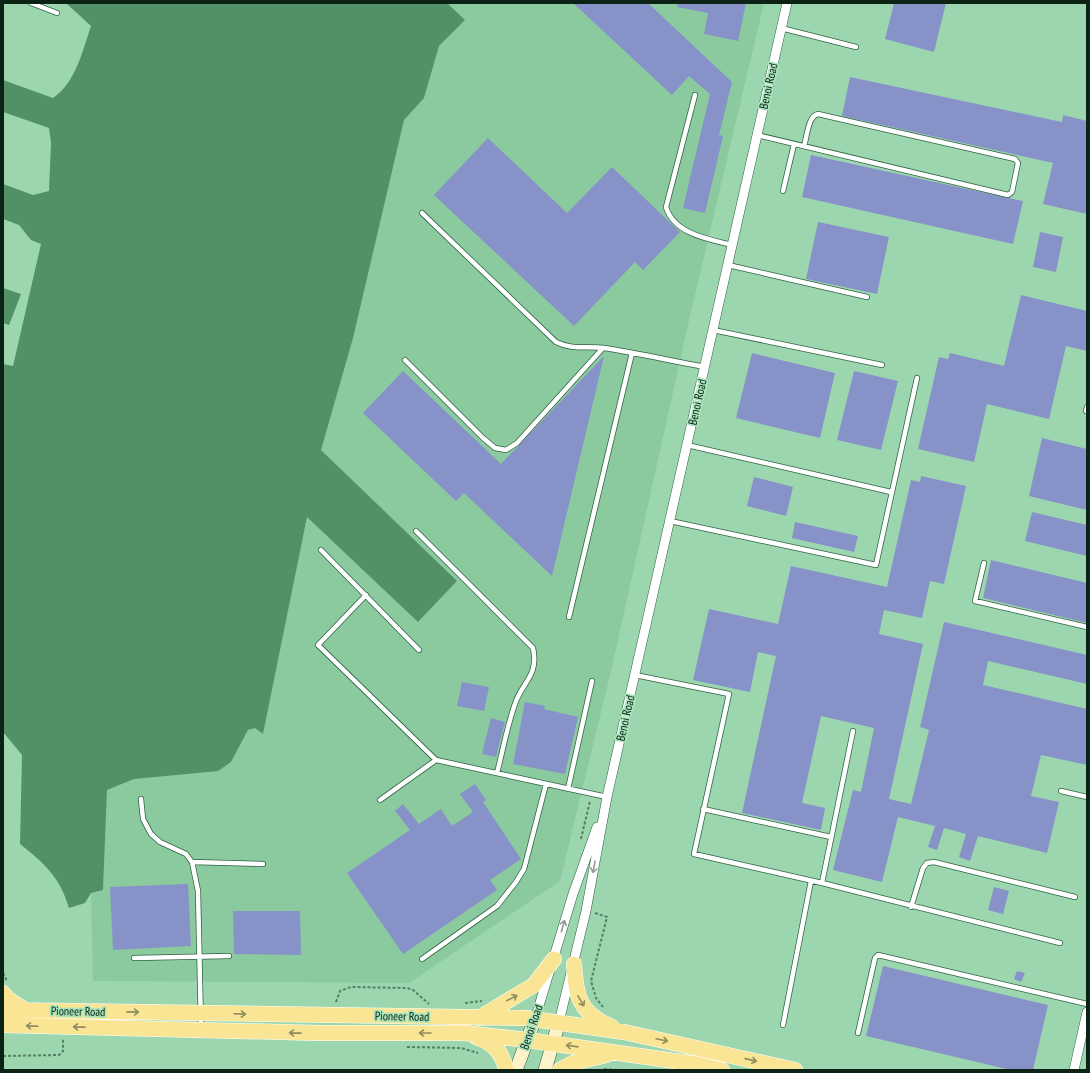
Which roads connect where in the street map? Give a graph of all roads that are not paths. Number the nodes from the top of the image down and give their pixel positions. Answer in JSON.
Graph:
{"nodes":[{"id":1,"x":31,"y":3,"type":"edge"},
{"id":2,"x":787,"y":3,"type":"edge"},
{"id":3,"x":57,"y":13,"type":"dead end"},
{"id":4,"x":781,"y":28,"type":"junction"},
{"id":5,"x":856,"y":47,"type":"dead end"},
{"id":6,"x":695,"y":95,"type":"dead end"},
{"id":7,"x":757,"y":135,"type":"junction"},
{"id":8,"x":794,"y":144,"type":"junction"},
{"id":9,"x":804,"y":146,"type":"junction"},
{"id":10,"x":782,"y":191,"type":"dead end"},
{"id":11,"x":422,"y":212,"type":"dead end"},
{"id":12,"x":732,"y":245,"type":"junction"},
{"id":13,"x":728,"y":265,"type":"junction"},
{"id":14,"x":867,"y":297,"type":"dead end"},
{"id":15,"x":713,"y":330,"type":"junction"},
{"id":16,"x":603,"y":348,"type":"junction"},
{"id":17,"x":632,"y":353,"type":"junction"},
{"id":18,"x":405,"y":360,"type":"dead end"},
{"id":19,"x":882,"y":365,"type":"dead end"},
{"id":20,"x":705,"y":367,"type":"junction"},
{"id":21,"x":917,"y":378,"type":"dead end"},
{"id":22,"x":687,"y":445,"type":"junction"},
{"id":23,"x":891,"y":492,"type":"junction"},
{"id":24,"x":670,"y":521,"type":"junction"},
{"id":25,"x":416,"y":531,"type":"dead end"},
{"id":26,"x":321,"y":550,"type":"dead end"},
{"id":27,"x":984,"y":563,"type":"dead end"},
{"id":28,"x":366,"y":595,"type":"junction"},
{"id":29,"x":569,"y":617,"type":"dead end"},
{"id":30,"x":1087,"y":627,"type":"edge"},
{"id":31,"x":419,"y":650,"type":"dead end"},
{"id":32,"x":635,"y":675,"type":"junction"},
{"id":33,"x":592,"y":681,"type":"dead end"},
{"id":34,"x":853,"y":732,"type":"dead end"},
{"id":35,"x":436,"y":760,"type":"junction"},
{"id":36,"x":497,"y":773,"type":"junction"},
{"id":37,"x":546,"y":784,"type":"junction"},
{"id":38,"x":568,"y":789,"type":"junction"},
{"id":39,"x":1060,"y":791,"type":"dead end"},
{"id":40,"x":1087,"y":797,"type":"edge"},
{"id":41,"x":141,"y":799,"type":"dead end"},
{"id":42,"x":607,"y":799,"type":"junction"},
{"id":43,"x":380,"y":800,"type":"dead end"},
{"id":44,"x":703,"y":809,"type":"junction"},
{"id":45,"x":831,"y":837,"type":"junction"},
{"id":46,"x":192,"y":862,"type":"junction"},
{"id":47,"x":263,"y":864,"type":"dead end"},
{"id":48,"x":810,"y":881,"type":"junction"},
{"id":49,"x":822,"y":883,"type":"junction"},
{"id":50,"x":1075,"y":897,"type":"dead end"},
{"id":51,"x":911,"y":907,"type":"junction"},
{"id":52,"x":1060,"y":943,"type":"dead end"},
{"id":53,"x":200,"y":956,"type":"junction"},
{"id":54,"x":229,"y":956,"type":"dead end"},
{"id":55,"x":134,"y":958,"type":"dead end"},
{"id":56,"x":422,"y":959,"type":"dead end"},
{"id":57,"x":554,"y":959,"type":"junction"},
{"id":58,"x":574,"y":964,"type":"junction"},
{"id":59,"x":3,"y":993,"type":"edge"},
{"id":60,"x":1087,"y":1004,"type":"edge"},
{"id":61,"x":3,"y":1010,"type":"edge"},
{"id":62,"x":25,"y":1010,"type":"junction"},
{"id":63,"x":1087,"y":1012,"type":"edge"},
{"id":64,"x":201,"y":1013,"type":"junction"},
{"id":65,"x":479,"y":1018,"type":"junction"},
{"id":66,"x":535,"y":1019,"type":"junction"},
{"id":67,"x":559,"y":1022,"type":"junction"},
{"id":68,"x":1086,"y":1024,"type":"edge"},
{"id":69,"x":3,"y":1025,"type":"edge"},
{"id":70,"x":783,"y":1025,"type":"dead end"},
{"id":71,"x":201,"y":1030,"type":"junction"},
{"id":72,"x":624,"y":1032,"type":"junction"},
{"id":73,"x":464,"y":1033,"type":"junction"},
{"id":74,"x":858,"y":1033,"type":"dead end"},
{"id":75,"x":527,"y":1040,"type":"junction"},
{"id":76,"x":554,"y":1044,"type":"junction"},
{"id":77,"x":619,"y":1053,"type":"junction"},
{"id":78,"x":506,"y":1070,"type":"edge"},
{"id":79,"x":516,"y":1070,"type":"edge"},
{"id":80,"x":545,"y":1070,"type":"edge"},
{"id":81,"x":560,"y":1070,"type":"edge"},
{"id":82,"x":722,"y":1070,"type":"edge"},
{"id":83,"x":795,"y":1070,"type":"edge"},
{"id":84,"x":1074,"y":1070,"type":"edge"}],
"edges":[{"from":1,"to":3,"type":"lane"},
{"from":2,"to":4,"type":"street","name":"Benoi Road"},
{"from":4,"to":5,"type":"lane"},
{"from":4,"to":7,"type":"street","name":"Benoi Road"},
{"from":6,"to":12,"type":"lane"},
{"from":7,"to":8,"type":"lane"},
{"from":7,"to":12,"type":"street","name":"Benoi Road"},
{"from":8,"to":9,"type":"lane"},
{"from":8,"to":10,"type":"lane"},
{"from":9,"to":9,"type":"lane"},
{"from":11,"to":16,"type":"lane"},
{"from":12,"to":13,"type":"street","name":"Benoi Road"},
{"from":13,"to":14,"type":"lane"},
{"from":13,"to":15,"type":"street","name":"Benoi Road"},
{"from":15,"to":19,"type":"lane"},
{"from":15,"to":20,"type":"street","name":"Benoi Road"},
{"from":16,"to":17,"type":"lane"},
{"from":16,"to":18,"type":"lane"},
{"from":17,"to":20,"type":"lane"},
{"from":17,"to":29,"type":"lane"},
{"from":20,"to":22,"type":"street","name":"Benoi Road"},
{"from":21,"to":23,"type":"lane"},
{"from":22,"to":23,"type":"lane"},
{"from":22,"to":24,"type":"street","name":"Benoi Road"},
{"from":23,"to":24,"type":"lane"},
{"from":24,"to":32,"type":"street","name":"Benoi Road"},
{"from":25,"to":36,"type":"lane"},
{"from":26,"to":28,"type":"lane"},
{"from":27,"to":30,"type":"lane"},
{"from":28,"to":31,"type":"lane"},
{"from":28,"to":35,"type":"lane"},
{"from":32,"to":42,"type":"street","name":"Benoi Road"},
{"from":32,"to":44,"type":"lane"},
{"from":33,"to":38,"type":"lane"},
{"from":34,"to":45,"type":"lane"},
{"from":35,"to":36,"type":"lane"},
{"from":35,"to":43,"type":"lane"},
{"from":36,"to":37,"type":"lane"},
{"from":37,"to":38,"type":"lane"},
{"from":37,"to":56,"type":"lane"},
{"from":38,"to":42,"type":"lane"},
{"from":39,"to":40,"type":"lane"},
{"from":41,"to":46,"type":"lane"},
{"from":57,"to":42,"type":"street","name":"Benoi Road","one_way":true},
{"from":42,"to":58,"type":"street","name":"Benoi Road","one_way":true},
{"from":44,"to":45,"type":"lane"},
{"from":44,"to":48,"type":"lane"},
{"from":45,"to":49,"type":"lane"},
{"from":46,"to":47,"type":"lane"},
{"from":46,"to":53,"type":"lane"},
{"from":48,"to":49,"type":"lane"},
{"from":48,"to":70,"type":"lane"},
{"from":49,"to":51,"type":"lane"},
{"from":50,"to":51,"type":"lane"},
{"from":51,"to":52,"type":"lane"},
{"from":53,"to":54,"type":"lane"},
{"from":53,"to":55,"type":"lane"},
{"from":53,"to":64,"type":"lane"},
{"from":65,"to":57,"type":"main road","one_way":true},
{"from":57,"to":66,"type":"street","name":"Benoi Road"},
{"from":58,"to":67,"type":"street","name":"Benoi Road"},
{"from":58,"to":72,"type":"main road","one_way":true},
{"from":59,"to":62,"type":"main road"},
{"from":60,"to":74,"type":"lane"},
{"from":61,"to":62,"type":"main road","name":"Pioneer Road"},
{"from":62,"to":64,"type":"main road","name":"Pioneer Road","one_way":true},
{"from":63,"to":68,"type":"street"},
{"from":64,"to":65,"type":"main road","name":"Pioneer Road","one_way":true},
{"from":64,"to":71,"type":"lane"},
{"from":65,"to":66,"type":"main road","name":"Pioneer Road"},
{"from":66,"to":67,"type":"main road","name":"Pioneer Road"},
{"from":66,"to":75,"type":"main road","name":"Benoi Road"},
{"from":67,"to":72,"type":"main road","name":"Pioneer Road"},
{"from":67,"to":76,"type":"main road","name":"Benoi Road"},
{"from":68,"to":84,"type":"street"},
{"from":71,"to":69,"type":"main road","name":"Pioneer Road","one_way":true},
{"from":73,"to":71,"type":"main road","name":"Pioneer Road","one_way":true},
{"from":72,"to":83,"type":"main road","name":"Pioneer Road","one_way":true},
{"from":73,"to":75,"type":"main road","name":"Pioneer Road"},
{"from":73,"to":78,"type":"main road"},
{"from":75,"to":76,"type":"main road","name":"Pioneer Road"},
{"from":75,"to":79,"type":"main road","name":"Benoi Road"},
{"from":77,"to":76,"type":"main road","name":"Pioneer Road","one_way":true},
{"from":76,"to":80,"type":"main road","name":"Benoi Road"},
{"from":77,"to":81,"type":"main road"},
{"from":77,"to":82,"type":"main road","name":"Pioneer Road"}]}
